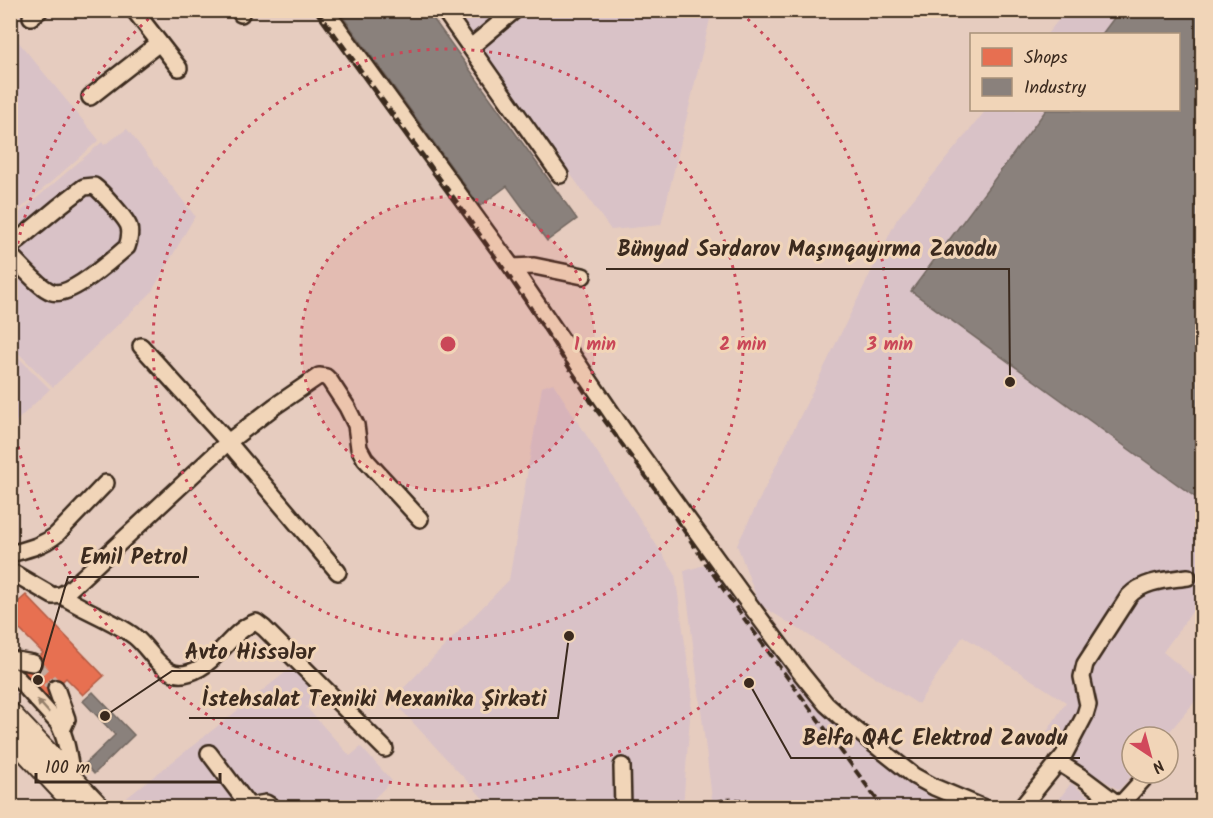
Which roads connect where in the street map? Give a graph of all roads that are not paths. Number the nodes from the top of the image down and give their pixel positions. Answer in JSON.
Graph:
{"nodes":[{"id":1,"x":134,"y":10,"type":"edge"},
{"id":2,"x":325,"y":10,"type":"edge"},
{"id":3,"x":444,"y":10,"type":"edge"},
{"id":4,"x":515,"y":10,"type":"edge"},
{"id":5,"x":159,"y":43,"type":"junction"},
{"id":6,"x":471,"y":46,"type":"junction"},
{"id":7,"x":178,"y":68,"type":"dead end"},
{"id":8,"x":90,"y":97,"type":"dead end"},
{"id":9,"x":560,"y":175,"type":"dead end"},
{"id":10,"x":10,"y":247,"type":"edge"},
{"id":11,"x":10,"y":255,"type":"edge"},
{"id":12,"x":512,"y":267,"type":"junction"},
{"id":13,"x":583,"y":276,"type":"dead end"},
{"id":14,"x":141,"y":346,"type":"dead end"},
{"id":15,"x":228,"y":442,"type":"junction"},
{"id":16,"x":106,"y":483,"type":"dead end"},
{"id":17,"x":420,"y":519,"type":"dead end"},
{"id":18,"x":10,"y":554,"type":"edge"},
{"id":19,"x":10,"y":571,"type":"edge"},
{"id":20,"x":338,"y":572,"type":"dead end"},
{"id":21,"x":1188,"y":577,"type":"dead end"},
{"id":22,"x":61,"y":595,"type":"junction"},
{"id":23,"x":10,"y":659,"type":"edge"},
{"id":24,"x":33,"y":663,"type":"tunnel mouth"},
{"id":25,"x":10,"y":674,"type":"edge"},
{"id":26,"x":56,"y":688,"type":"tunnel mouth"},
{"id":27,"x":10,"y":713,"type":"edge"},
{"id":28,"x":62,"y":730,"type":"junction"},
{"id":29,"x":11,"y":737,"type":"edge"},
{"id":30,"x":385,"y":749,"type":"dead end"},
{"id":31,"x":209,"y":753,"type":"dead end"},
{"id":32,"x":1058,"y":762,"type":"junction"},
{"id":33,"x":622,"y":766,"type":"dead end"},
{"id":34,"x":72,"y":777,"type":"junction"},
{"id":35,"x":1139,"y":785,"type":"edge"},
{"id":36,"x":1121,"y":806,"type":"edge"},
{"id":37,"x":78,"y":807,"type":"edge"},
{"id":38,"x":100,"y":807,"type":"edge"},
{"id":39,"x":248,"y":807,"type":"edge"},
{"id":40,"x":274,"y":807,"type":"edge"},
{"id":41,"x":623,"y":807,"type":"edge"},
{"id":42,"x":984,"y":807,"type":"edge"},
{"id":43,"x":1021,"y":807,"type":"edge"}],
"edges":[{"from":1,"to":5,"type":"street"},
{"from":2,"to":12,"type":"street"},
{"from":3,"to":6,"type":"street"},
{"from":4,"to":6,"type":"street"},
{"from":5,"to":7,"type":"street"},
{"from":5,"to":8,"type":"street"},
{"from":6,"to":9,"type":"street"},
{"from":10,"to":11,"type":"street"},
{"from":12,"to":13,"type":"street"},
{"from":12,"to":42,"type":"street"},
{"from":14,"to":15,"type":"street"},
{"from":15,"to":17,"type":"street"},
{"from":15,"to":20,"type":"street"},
{"from":15,"to":22,"type":"street"},
{"from":16,"to":18,"type":"street"},
{"from":19,"to":22,"type":"street"},
{"from":21,"to":32,"type":"street"},
{"from":22,"to":30,"type":"street"},
{"from":23,"to":24,"type":"street"},
{"from":28,"to":25,"type":"street","one_way":true},
{"from":26,"to":28,"type":"street"},
{"from":27,"to":34,"type":"main road"},
{"from":28,"to":34,"type":"street"},
{"from":29,"to":37,"type":"main road"},
{"from":31,"to":39,"type":"street"},
{"from":32,"to":36,"type":"street"},
{"from":32,"to":43,"type":"street"},
{"from":33,"to":41,"type":"street"},
{"from":34,"to":38,"type":"main road"},
{"from":35,"to":36,"type":"street"},
{"from":39,"to":40,"type":"street"}]}
